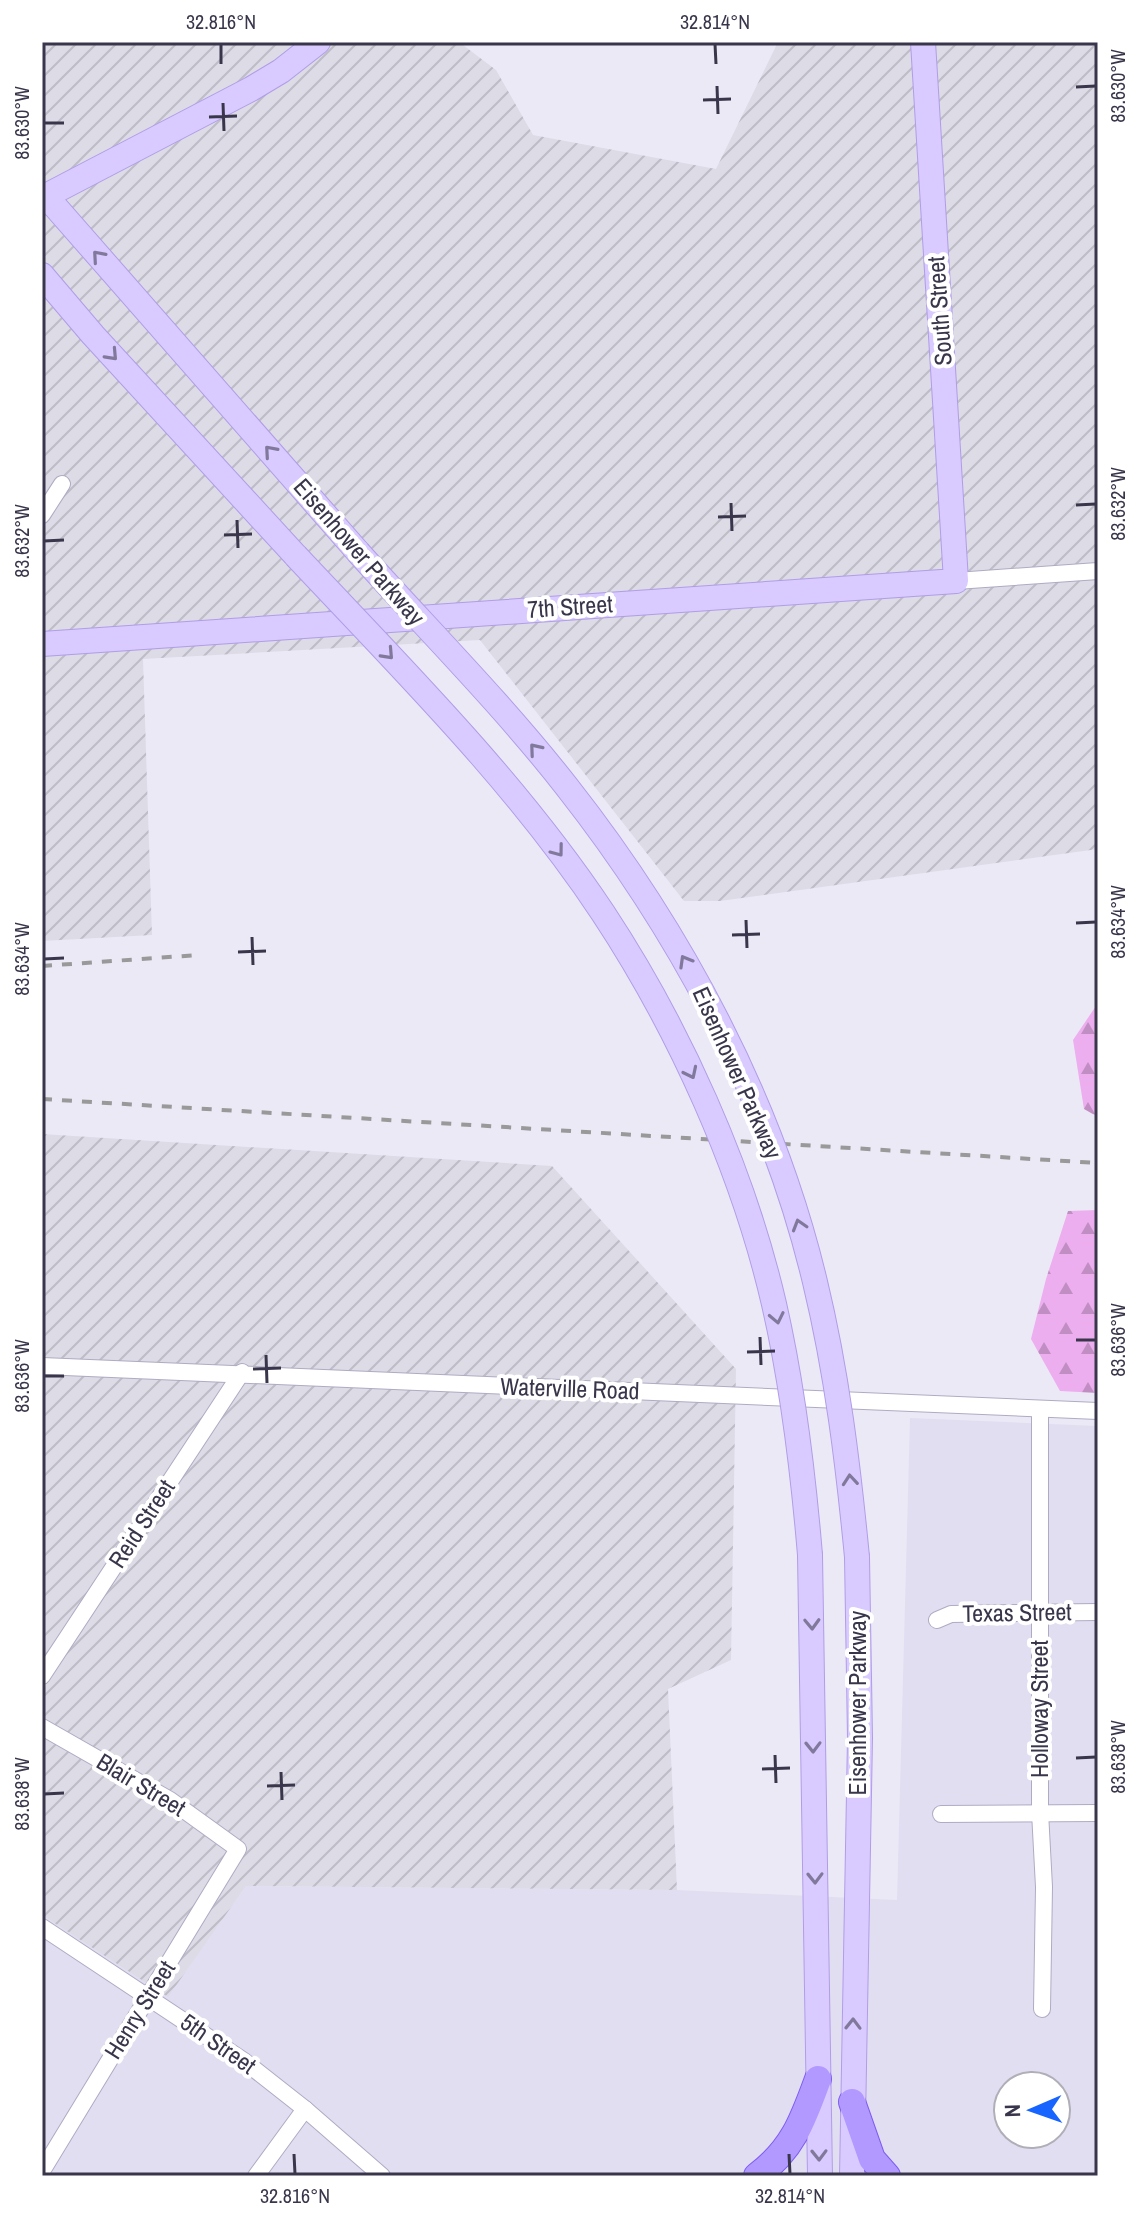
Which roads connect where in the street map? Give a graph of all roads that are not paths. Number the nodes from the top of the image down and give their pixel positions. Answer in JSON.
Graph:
{"nodes":[{"id":1,"x":318,"y":42,"type":"edge"},
{"id":2,"x":923,"y":42,"type":"edge"},
{"id":3,"x":44,"y":197,"type":"edge"},
{"id":4,"x":42,"y":275,"type":"edge"},
{"id":5,"x":62,"y":484,"type":"dead end"},
{"id":6,"x":42,"y":515,"type":"edge"},
{"id":7,"x":1098,"y":571,"type":"edge"},
{"id":8,"x":956,"y":581,"type":"junction"},
{"id":9,"x":42,"y":644,"type":"edge"},
{"id":10,"x":42,"y":1366,"type":"edge"},
{"id":11,"x":242,"y":1372,"type":"junction"},
{"id":12,"x":1040,"y":1409,"type":"junction"},
{"id":13,"x":1098,"y":1411,"type":"edge"},
{"id":14,"x":1040,"y":1611,"type":"junction"},
{"id":15,"x":1098,"y":1612,"type":"edge"},
{"id":16,"x":937,"y":1620,"type":"dead end"},
{"id":17,"x":42,"y":1676,"type":"edge"},
{"id":18,"x":42,"y":1727,"type":"edge"},
{"id":19,"x":1040,"y":1812,"type":"junction"},
{"id":20,"x":1098,"y":1813,"type":"edge"},
{"id":21,"x":941,"y":1814,"type":"dead end"},
{"id":22,"x":238,"y":1849,"type":"joint"},
{"id":23,"x":42,"y":1927,"type":"edge"},
{"id":24,"x":149,"y":1997,"type":"junction"},
{"id":25,"x":1042,"y":2009,"type":"dead end"},
{"id":26,"x":818,"y":2079,"type":"junction"},
{"id":27,"x":852,"y":2102,"type":"junction"},
{"id":28,"x":305,"y":2109,"type":"junction"},
{"id":29,"x":42,"y":2171,"type":"edge"},
{"id":30,"x":256,"y":2176,"type":"edge"},
{"id":31,"x":382,"y":2176,"type":"edge"},
{"id":32,"x":757,"y":2176,"type":"edge"},
{"id":33,"x":820,"y":2176,"type":"edge"},
{"id":34,"x":852,"y":2176,"type":"edge"},
{"id":35,"x":887,"y":2176,"type":"edge"}],
"edges":[{"from":1,"to":3,"type":"street"},
{"from":2,"to":8,"type":"street","name":"South Street"},
{"from":27,"to":3,"type":"street","name":"Eisenhower Parkway","one_way":true,"bridge":true},
{"from":4,"to":26,"type":"street","name":"Eisenhower Parkway","one_way":true,"bridge":true},
{"from":5,"to":6,"type":"street"},
{"from":7,"to":8,"type":"street","name":"7th Street"},
{"from":8,"to":9,"type":"street","name":"7th Street"},
{"from":10,"to":11,"type":"street","name":"Waterville Road"},
{"from":11,"to":12,"type":"street","name":"Waterville Road"},
{"from":11,"to":17,"type":"street","name":"Reid Street"},
{"from":12,"to":13,"type":"street","name":"Waterville Road"},
{"from":12,"to":14,"type":"street","name":"Holloway Street"},
{"from":14,"to":15,"type":"street","name":"Texas Street"},
{"from":14,"to":16,"type":"street","name":"Texas Street"},
{"from":14,"to":19,"type":"street","name":"Holloway Street"},
{"from":18,"to":22,"type":"street","name":"Blair Street"},
{"from":19,"to":20,"type":"street"},
{"from":19,"to":21,"type":"street"},
{"from":19,"to":25,"type":"street","name":"Holloway Street"},
{"from":22,"to":24,"type":"street","name":"Henry Street"},
{"from":23,"to":24,"type":"street","name":"5th Street"},
{"from":24,"to":28,"type":"street","name":"5th Street"},
{"from":24,"to":29,"type":"street","name":"Henry Street"},
{"from":26,"to":32,"type":"main road"},
{"from":26,"to":33,"type":"street","name":"Eisenhower Parkway","one_way":true},
{"from":27,"to":34,"type":"street","name":"Eisenhower Parkway"},
{"from":27,"to":35,"type":"main road"},
{"from":28,"to":30,"type":"street"},
{"from":28,"to":31,"type":"street","name":"5th Street"}]}
